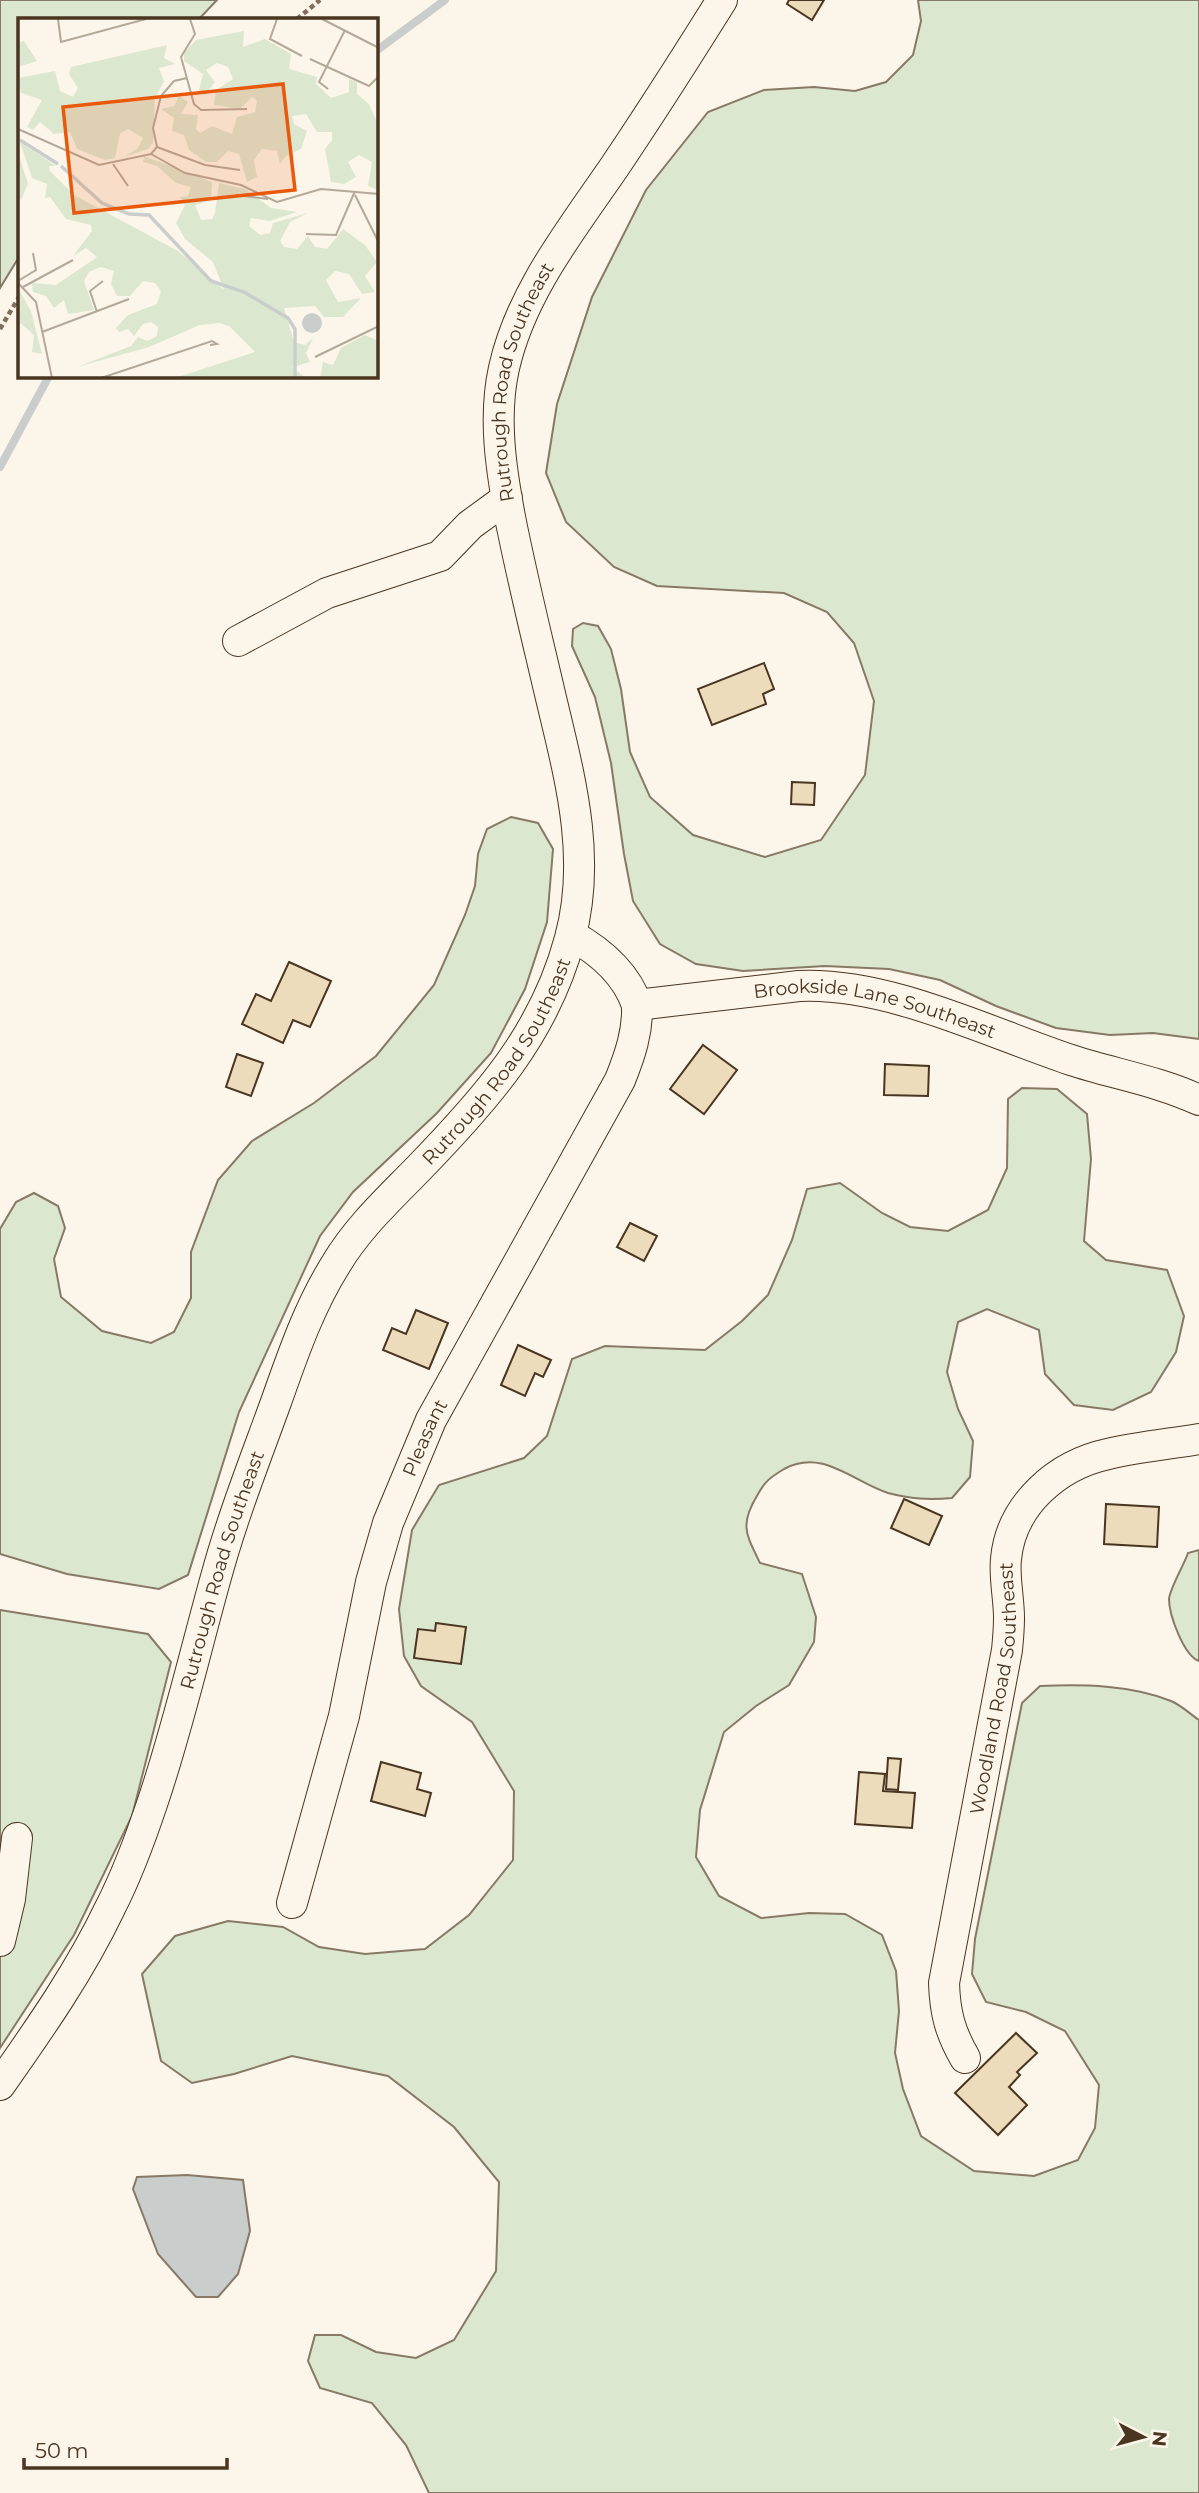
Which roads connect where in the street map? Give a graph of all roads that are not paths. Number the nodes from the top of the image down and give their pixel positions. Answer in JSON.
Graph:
{"nodes":[{"id":1,"x":722,"y":0,"type":"edge"},
{"id":2,"x":507,"y":498,"type":"junction"},
{"id":3,"x":238,"y":641,"type":"dead end"},
{"id":4,"x":571,"y":935,"type":"junction"},
{"id":5,"x":637,"y":1005,"type":"junction"},
{"id":6,"x":1199,"y":1100,"type":"edge"},
{"id":7,"x":1199,"y":1439,"type":"edge"},
{"id":8,"x":17,"y":1838,"type":"dead end"},
{"id":9,"x":292,"y":1903,"type":"dead end"},
{"id":10,"x":0,"y":1941,"type":"edge"},
{"id":11,"x":965,"y":2058,"type":"dead end"},
{"id":12,"x":0,"y":2085,"type":"edge"}],
"edges":[{"from":1,"to":2,"type":"street","name":"Rutrough Road Southeast"},
{"from":2,"to":3,"type":"street"},
{"from":2,"to":4,"type":"street","name":"Rutrough Road Southeast"},
{"from":4,"to":5,"type":"street"},
{"from":4,"to":12,"type":"street","name":"Rutrough Road Southeast"},
{"from":5,"to":6,"type":"street","name":"Brookside Lane Southeast"},
{"from":5,"to":9,"type":"street","name":"Pleasant"},
{"from":7,"to":11,"type":"street","name":"Woodland Road Southeast"},
{"from":8,"to":10,"type":"street"}]}
